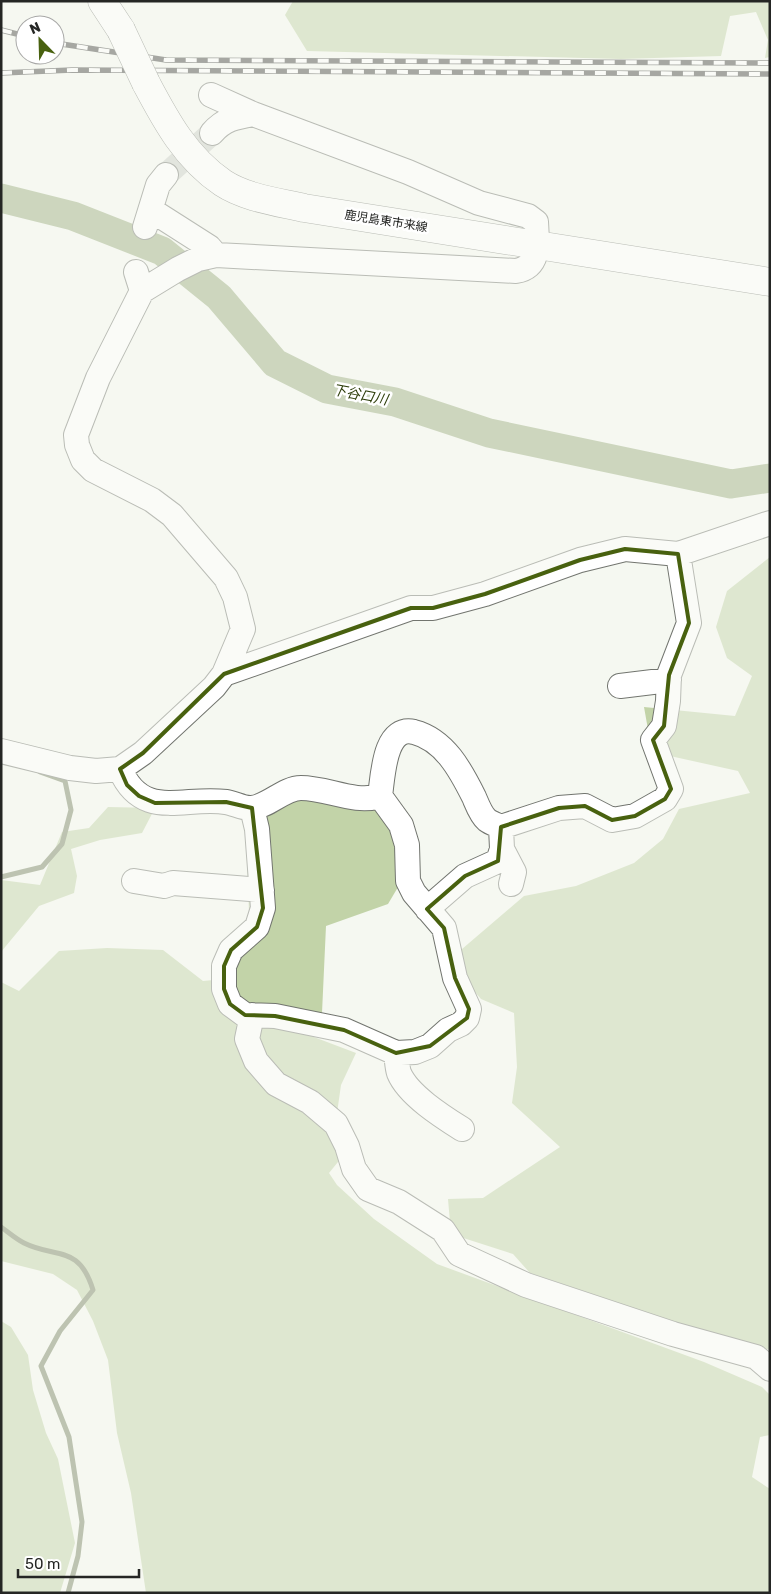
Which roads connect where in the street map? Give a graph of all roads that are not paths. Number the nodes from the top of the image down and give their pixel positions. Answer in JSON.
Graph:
{"nodes":[{"id":1,"x":102,"y":1,"type":"edge"},
{"id":2,"x":210,"y":96,"type":"dead end"},
{"id":3,"x":253,"y":114,"type":"junction"},
{"id":4,"x":212,"y":133,"type":"tunnel mouth"},
{"id":5,"x":166,"y":175,"type":"tunnel mouth"},
{"id":6,"x":538,"y":245,"type":"junction"},
{"id":7,"x":207,"y":257,"type":"junction"},
{"id":8,"x":770,"y":282,"type":"edge"},
{"id":9,"x":770,"y":523,"type":"edge"},
{"id":10,"x":678,"y":554,"type":"junction"},
{"id":11,"x":224,"y":674,"type":"junction"},
{"id":12,"x":669,"y":680,"type":"junction"},
{"id":13,"x":620,"y":686,"type":"dead end"},
{"id":14,"x":1,"y":751,"type":"edge"},
{"id":15,"x":120,"y":769,"type":"junction"},
{"id":16,"x":380,"y":796,"type":"junction"},
{"id":17,"x":252,"y":808,"type":"junction"},
{"id":18,"x":502,"y":838,"type":"junction"},
{"id":19,"x":134,"y":881,"type":"dead end"},
{"id":20,"x":510,"y":884,"type":"dead end"},
{"id":21,"x":262,"y":890,"type":"junction"},
{"id":22,"x":427,"y":909,"type":"junction"},
{"id":23,"x":252,"y":1015,"type":"junction"},
{"id":24,"x":396,"y":1053,"type":"junction"},
{"id":25,"x":462,"y":1129,"type":"dead end"},
{"id":26,"x":770,"y":1369,"type":"edge"}],
"edges":[{"from":1,"to":6,"type":"main road","name":"鹿児島東市来線","bridge":true},
{"from":2,"to":3,"type":"street"},
{"from":3,"to":4,"type":"street"},
{"from":3,"to":6,"type":"street"},
{"from":5,"to":7,"type":"street"},
{"from":6,"to":7,"type":"street"},
{"from":6,"to":8,"type":"main road","name":"鹿児島東市来線"},
{"from":7,"to":11,"type":"street"},
{"from":9,"to":10,"type":"street"},
{"from":10,"to":11,"type":"street"},
{"from":10,"to":12,"type":"street"},
{"from":11,"to":15,"type":"street"},
{"from":12,"to":13,"type":"street"},
{"from":12,"to":18,"type":"street"},
{"from":14,"to":15,"type":"street"},
{"from":15,"to":17,"type":"street"},
{"from":16,"to":17,"type":"street"},
{"from":16,"to":18,"type":"street"},
{"from":16,"to":22,"type":"street"},
{"from":17,"to":21,"type":"street"},
{"from":18,"to":20,"type":"street"},
{"from":18,"to":22,"type":"street"},
{"from":19,"to":21,"type":"street"},
{"from":21,"to":23,"type":"street"},
{"from":22,"to":24,"type":"street"},
{"from":23,"to":24,"type":"street"},
{"from":23,"to":26,"type":"street"},
{"from":24,"to":25,"type":"street"}]}
